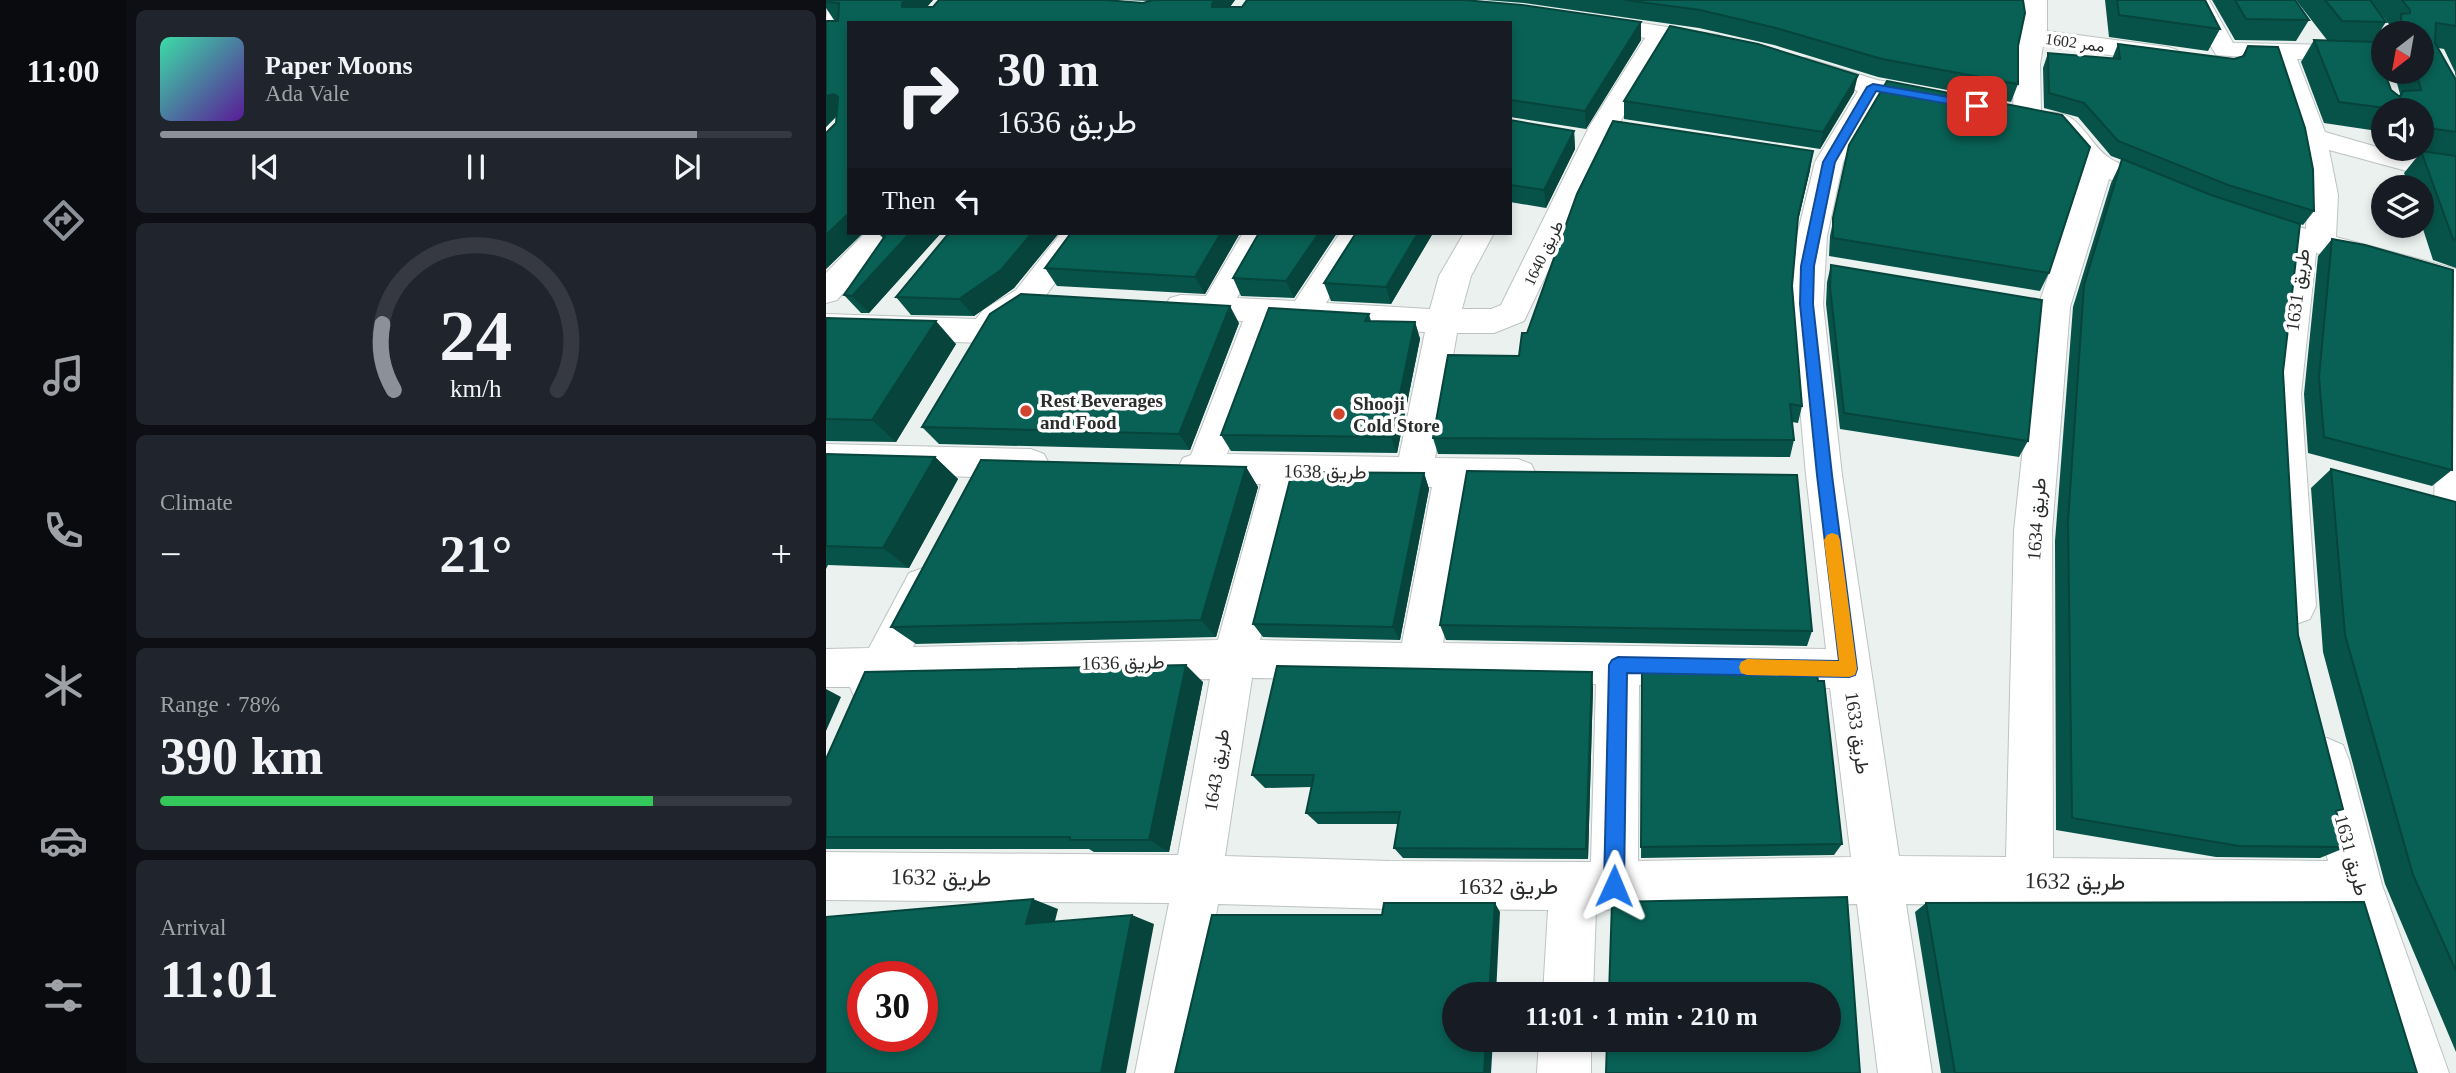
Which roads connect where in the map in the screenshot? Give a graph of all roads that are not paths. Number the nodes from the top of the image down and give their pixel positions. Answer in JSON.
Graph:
{"nodes":[{"id":1,"x":841,"y":0,"type":"edge"},
{"id":2,"x":2035,"y":0,"type":"edge"},
{"id":3,"x":2197,"y":0,"type":"edge"},
{"id":4,"x":826,"y":17,"type":"edge"},
{"id":5,"x":1561,"y":18,"type":"edge"},
{"id":6,"x":1646,"y":23,"type":"junction"},
{"id":7,"x":826,"y":29,"type":"edge"},
{"id":8,"x":847,"y":30,"type":"edge"},
{"id":9,"x":2304,"y":31,"type":"edge"},
{"id":10,"x":2035,"y":37,"type":"junction"},
{"id":11,"x":1738,"y":47,"type":"edge"},
{"id":12,"x":2225,"y":50,"type":"junction"},
{"id":13,"x":2371,"y":50,"type":"edge"},
{"id":14,"x":2281,"y":51,"type":"junction"},
{"id":15,"x":2319,"y":52,"type":"junction"},
{"id":16,"x":1776,"y":57,"type":"edge"},
{"id":17,"x":1873,"y":87,"type":"junction"},
{"id":18,"x":1964,"y":103,"type":"edge"},
{"id":19,"x":2313,"y":137,"type":"junction"},
{"id":20,"x":2371,"y":148,"type":"edge"},
{"id":21,"x":2429,"y":161,"type":"edge"},
{"id":22,"x":2099,"y":164,"type":"junction"},
{"id":23,"x":2456,"y":168,"type":"edge"},
{"id":24,"x":2183,"y":199,"type":"edge"},
{"id":25,"x":2220,"y":213,"type":"edge"},
{"id":26,"x":879,"y":235,"type":"edge"},
{"id":27,"x":1075,"y":235,"type":"edge"},
{"id":28,"x":1257,"y":235,"type":"edge"},
{"id":29,"x":1354,"y":235,"type":"edge"},
{"id":30,"x":1478,"y":235,"type":"edge"},
{"id":31,"x":2302,"y":240,"type":"junction"},
{"id":32,"x":2456,"y":280,"type":"edge"},
{"id":33,"x":826,"y":292,"type":"edge"},
{"id":34,"x":905,"y":296,"type":"edge"},
{"id":35,"x":1027,"y":298,"type":"junction"},
{"id":36,"x":1067,"y":300,"type":"edge"},
{"id":37,"x":1148,"y":304,"type":"edge"},
{"id":38,"x":1215,"y":308,"type":"junction"},
{"id":39,"x":1263,"y":311,"type":"junction"},
{"id":40,"x":1303,"y":314,"type":"junction"},
{"id":41,"x":1443,"y":321,"type":"junction"},
{"id":42,"x":826,"y":326,"type":"edge"},
{"id":43,"x":878,"y":328,"type":"junction"},
{"id":44,"x":985,"y":331,"type":"junction"},
{"id":45,"x":964,"y":366,"type":"edge"},
{"id":46,"x":828,"y":461,"type":"edge"},
{"id":47,"x":988,"y":463,"type":"junction"},
{"id":48,"x":1069,"y":465,"type":"edge"},
{"id":49,"x":1164,"y":467,"type":"edge"},
{"id":50,"x":1204,"y":468,"type":"junction"},
{"id":51,"x":1283,"y":470,"type":"junction"},
{"id":52,"x":1414,"y":472,"type":"junction"},
{"id":53,"x":1453,"y":473,"type":"junction"},
{"id":54,"x":1549,"y":474,"type":"edge"},
{"id":55,"x":969,"y":499,"type":"edge"},
{"id":56,"x":2415,"y":499,"type":"edge"},
{"id":57,"x":2455,"y":514,"type":"edge"},
{"id":58,"x":943,"y":547,"type":"edge"},
{"id":59,"x":2299,"y":652,"type":"edge"},
{"id":60,"x":1234,"y":659,"type":"junction"},
{"id":61,"x":1419,"y":662,"type":"junction"},
{"id":62,"x":1618,"y":665,"type":"junction"},
{"id":63,"x":826,"y":668,"type":"edge"},
{"id":64,"x":879,"y":668,"type":"junction"},
{"id":65,"x":1849,"y":669,"type":"junction"},
{"id":66,"x":858,"y":716,"type":"edge"},
{"id":67,"x":2316,"y":717,"type":"edge"},
{"id":68,"x":826,"y":876,"type":"edge"},
{"id":69,"x":1198,"y":879,"type":"junction"},
{"id":70,"x":1878,"y":880,"type":"junction"},
{"id":71,"x":2029,"y":881,"type":"junction"},
{"id":72,"x":2358,"y":885,"type":"junction"},
{"id":73,"x":1594,"y":886,"type":"junction"},
{"id":74,"x":1571,"y":982,"type":"edge"},
{"id":75,"x":1565,"y":1052,"type":"edge"},
{"id":76,"x":1162,"y":1073,"type":"edge"},
{"id":77,"x":1564,"y":1073,"type":"edge"},
{"id":78,"x":1905,"y":1073,"type":"edge"},
{"id":79,"x":2422,"y":1073,"type":"edge"}],
"edges":[{"from":1,"to":4,"type":"street"},
{"from":2,"to":10,"type":"street"},
{"from":3,"to":12,"type":"street"},
{"from":5,"to":6,"type":"street"},
{"from":6,"to":11,"type":"street"},
{"from":6,"to":41,"type":"street","name":"طريق 1640"},
{"from":7,"to":8,"type":"street"},
{"from":9,"to":15,"type":"street"},
{"from":10,"to":12,"type":"street","name":"ممر 1602"},
{"from":10,"to":22,"type":"street"},
{"from":12,"to":14,"type":"street","name":"ممر 1602"},
{"from":13,"to":15,"type":"street","name":"ممر 1602"},
{"from":14,"to":15,"type":"street","name":"ممر 1602"},
{"from":14,"to":19,"type":"street","name":"طريق 1631"},
{"from":16,"to":17,"type":"street"},
{"from":17,"to":18,"type":"street"},
{"from":17,"to":65,"type":"street","name":"طريق 1633"},
{"from":19,"to":20,"type":"street"},
{"from":19,"to":31,"type":"street","name":"طريق 1631"},
{"from":21,"to":23,"type":"street"},
{"from":22,"to":24,"type":"street"},
{"from":22,"to":71,"type":"street","name":"طريق 1634"},
{"from":25,"to":31,"type":"street"},
{"from":26,"to":33,"type":"street"},
{"from":27,"to":35,"type":"street"},
{"from":28,"to":38,"type":"street"},
{"from":29,"to":40,"type":"street"},
{"from":30,"to":41,"type":"street"},
{"from":31,"to":32,"type":"street"},
{"from":31,"to":59,"type":"street","name":"طريق 1631"},
{"from":32,"to":57,"type":"street"},
{"from":34,"to":43,"type":"street"},
{"from":35,"to":36,"type":"street"},
{"from":35,"to":44,"type":"street"},
{"from":37,"to":38,"type":"street","name":"طريق 1640"},
{"from":38,"to":39,"type":"street","name":"طريق 1640"},
{"from":39,"to":40,"type":"street","name":"طريق 1640"},
{"from":39,"to":50,"type":"street"},
{"from":40,"to":41,"type":"street","name":"طريق 1640"},
{"from":41,"to":52,"type":"street"},
{"from":42,"to":43,"type":"street"},
{"from":43,"to":44,"type":"street"},
{"from":44,"to":45,"type":"street"},
{"from":46,"to":47,"type":"street"},
{"from":47,"to":48,"type":"street"},
{"from":47,"to":55,"type":"street"},
{"from":49,"to":50,"type":"street","name":"طريق 1638"},
{"from":50,"to":51,"type":"street","name":"طريق 1638"},
{"from":51,"to":52,"type":"street","name":"طريق 1638"},
{"from":51,"to":60,"type":"street","name":"طريق 1643"},
{"from":52,"to":53,"type":"street","name":"طريق 1638"},
{"from":53,"to":54,"type":"street","name":"طريق 1638"},
{"from":53,"to":61,"type":"street"},
{"from":56,"to":57,"type":"street"},
{"from":58,"to":64,"type":"street"},
{"from":60,"to":61,"type":"street","name":"طريق 1636"},
{"from":60,"to":64,"type":"street","name":"طريق 1636"},
{"from":60,"to":69,"type":"street","name":"طريق 1643"},
{"from":61,"to":62,"type":"street","name":"طريق 1636"},
{"from":62,"to":65,"type":"street","name":"طريق 1636"},
{"from":62,"to":73,"type":"street"},
{"from":63,"to":64,"type":"street","name":"طريق 1636"},
{"from":64,"to":66,"type":"street"},
{"from":65,"to":70,"type":"street","name":"طريق 1633"},
{"from":67,"to":72,"type":"street","name":"طريق 1631"},
{"from":68,"to":69,"type":"street","name":"طريق 1632"},
{"from":69,"to":73,"type":"street","name":"طريق 1632"},
{"from":69,"to":76,"type":"street","name":"طريق 1643"},
{"from":70,"to":71,"type":"street","name":"طريق 1632"},
{"from":70,"to":73,"type":"street","name":"طريق 1632"},
{"from":70,"to":78,"type":"street","name":"طريق 1633"},
{"from":71,"to":72,"type":"street","name":"طريق 1632"},
{"from":72,"to":79,"type":"street","name":"طريق 1631"},
{"from":73,"to":74,"type":"street"},
{"from":75,"to":77,"type":"street"}]}
